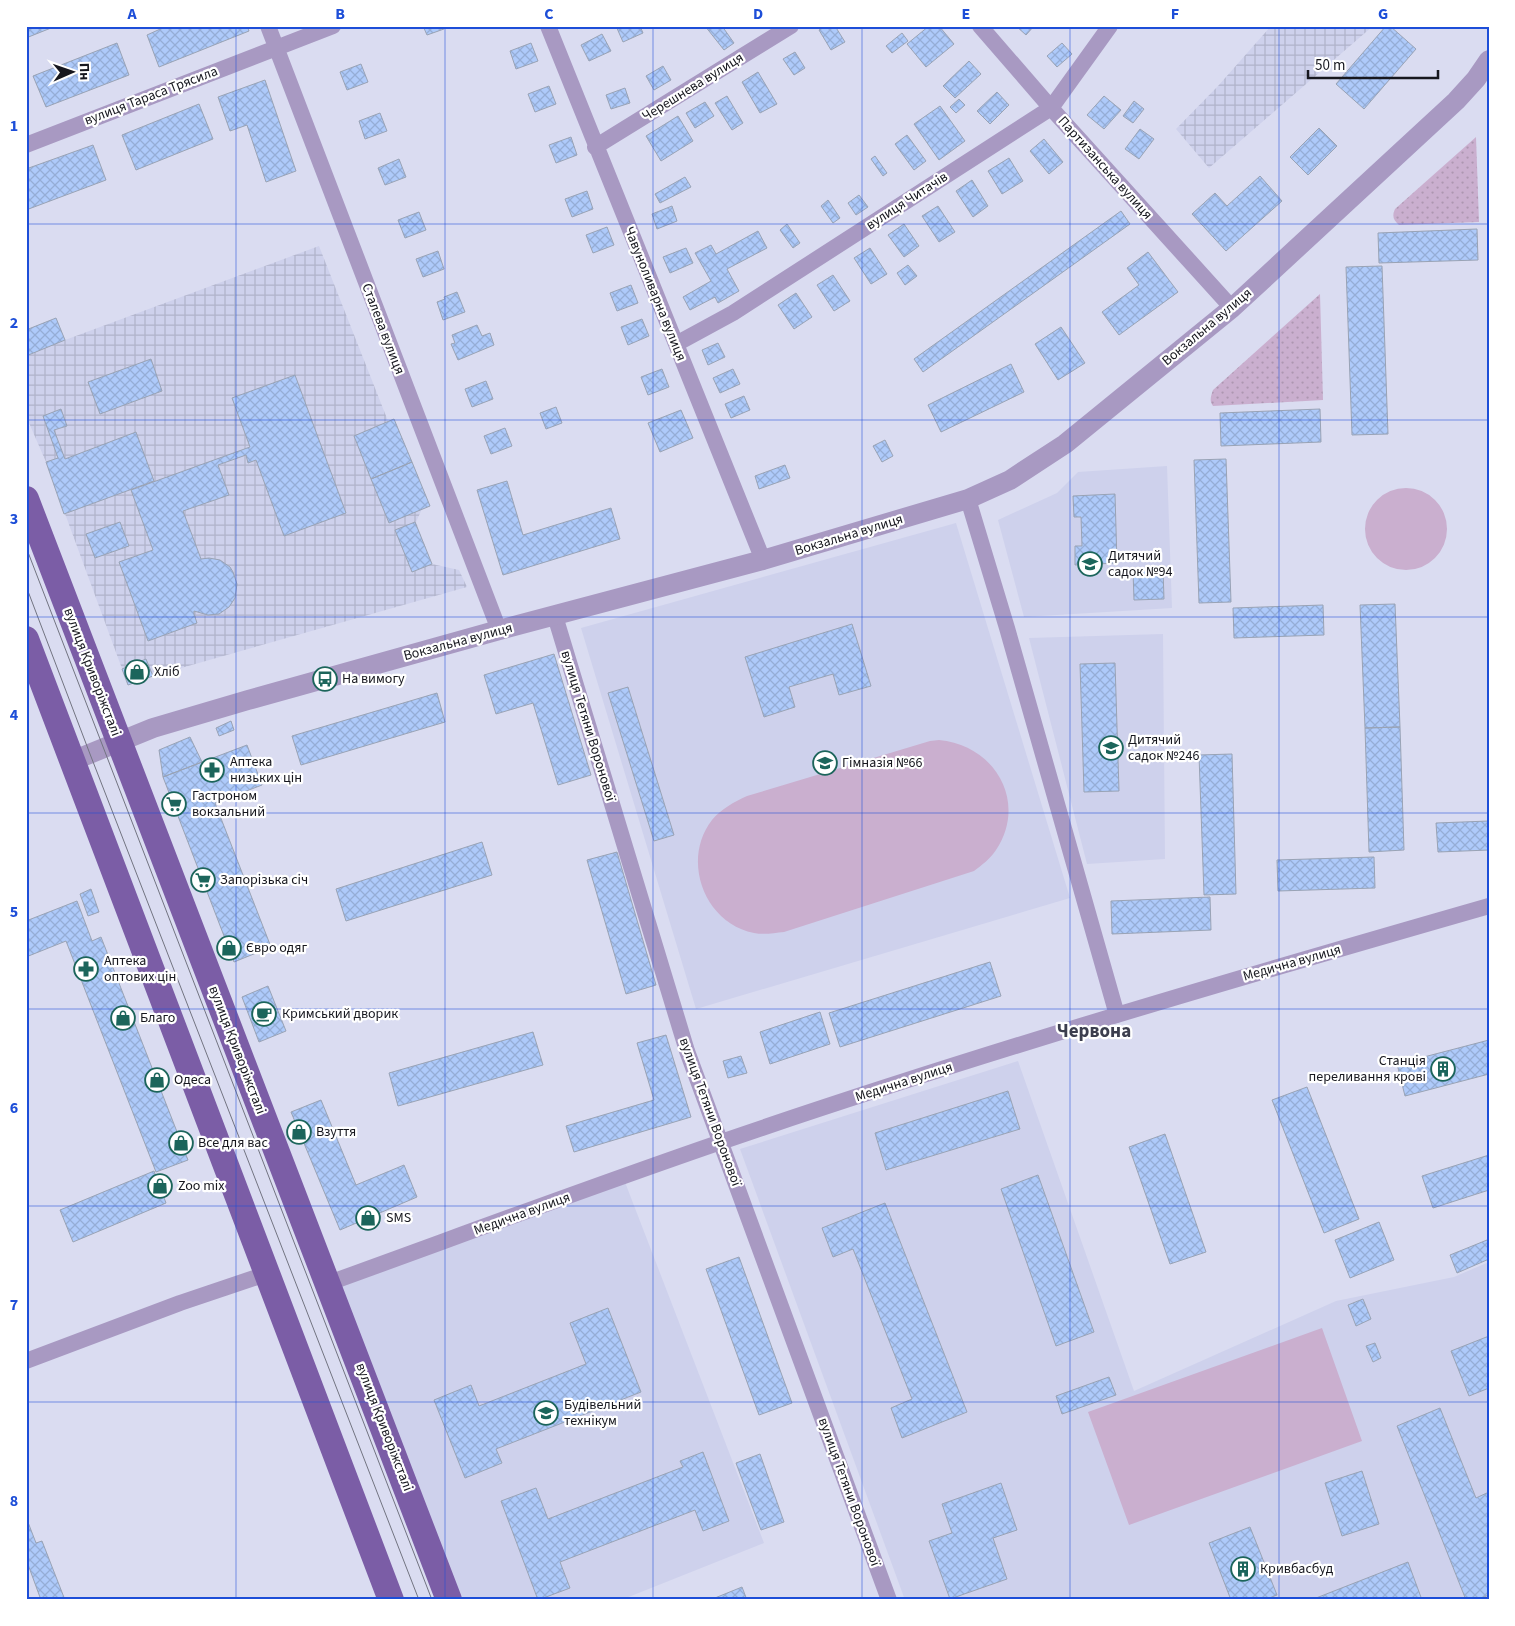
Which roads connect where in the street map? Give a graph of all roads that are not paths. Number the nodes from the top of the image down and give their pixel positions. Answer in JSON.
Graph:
{"nodes":[{"id":1,"x":268,"y":26,"type":"edge"},
{"id":2,"x":333,"y":26,"type":"edge"},
{"id":3,"x":548,"y":26,"type":"edge"},
{"id":4,"x":791,"y":26,"type":"edge"},
{"id":5,"x":980,"y":26,"type":"edge"},
{"id":6,"x":1110,"y":26,"type":"edge"},
{"id":7,"x":276,"y":48,"type":"junction"},
{"id":8,"x":1489,"y":60,"type":"edge"},
{"id":9,"x":1051,"y":108,"type":"junction"},
{"id":10,"x":26,"y":145,"type":"edge"},
{"id":11,"x":595,"y":147,"type":"junction"},
{"id":12,"x":1232,"y":308,"type":"junction"},
{"id":13,"x":676,"y":344,"type":"junction"},
{"id":14,"x":968,"y":499,"type":"junction"},
{"id":15,"x":26,"y":500,"type":"edge"},
{"id":16,"x":763,"y":560,"type":"junction"},
{"id":17,"x":555,"y":616,"type":"junction"},
{"id":18,"x":499,"y":630,"type":"junction"},
{"id":19,"x":26,"y":639,"type":"edge"},
{"id":20,"x":120,"y":742,"type":"junction"},
{"id":21,"x":72,"y":761,"type":"junction"},
{"id":22,"x":1489,"y":906,"type":"edge"},
{"id":23,"x":1117,"y":1015,"type":"junction"},
{"id":24,"x":722,"y":1142,"type":"junction"},
{"id":25,"x":266,"y":1274,"type":"junction"},
{"id":26,"x":328,"y":1283,"type":"junction"},
{"id":27,"x":26,"y":1361,"type":"edge"},
{"id":28,"x":391,"y":1600,"type":"edge"},
{"id":29,"x":449,"y":1600,"type":"edge"},
{"id":30,"x":889,"y":1600,"type":"edge"}],
"edges":[{"from":1,"to":7,"type":"street","name":"Сталева вулиця"},
{"from":2,"to":7,"type":"street","name":"вулиця Тараса Трясила"},
{"from":3,"to":11,"type":"street","name":"Чавуноливарна вулиця"},
{"from":4,"to":11,"type":"street","name":"Черешнева вулиця"},
{"from":5,"to":9,"type":"street","name":"Партизанська вулиця"},
{"from":6,"to":9,"type":"street","name":"вулиця Читачів"},
{"from":7,"to":10,"type":"street","name":"вулиця Тараса Трясила"},
{"from":7,"to":18,"type":"street","name":"Сталева вулиця"},
{"from":8,"to":12,"type":"street","name":"Вокзальна вулиця"},
{"from":9,"to":12,"type":"street","name":"Партизанська вулиця"},
{"from":9,"to":13,"type":"street","name":"вулиця Читачів"},
{"from":11,"to":13,"type":"street","name":"Чавуноливарна вулиця"},
{"from":12,"to":14,"type":"street","name":"Вокзальна вулиця"},
{"from":13,"to":16,"type":"street","name":"Чавуноливарна вулиця"},
{"from":14,"to":16,"type":"street","name":"Вокзальна вулиця"},
{"from":14,"to":23,"type":"street"},
{"from":15,"to":20,"type":"main road","name":"вулиця Криворіжсталі"},
{"from":16,"to":17,"type":"street","name":"Вокзальна вулиця"},
{"from":17,"to":18,"type":"street","name":"Вокзальна вулиця"},
{"from":17,"to":24,"type":"street","name":"вулиця Тетяни Воронової"},
{"from":18,"to":20,"type":"street","name":"Вокзальна вулиця"},
{"from":19,"to":21,"type":"main road"},
{"from":20,"to":21,"type":"street","name":"Вокзальна вулиця"},
{"from":20,"to":26,"type":"main road","name":"вулиця Криворіжсталі"},
{"from":21,"to":25,"type":"main road"},
{"from":22,"to":23,"type":"street","name":"Медична вулиця"},
{"from":23,"to":24,"type":"street","name":"Медична вулиця"},
{"from":24,"to":26,"type":"street","name":"Медична вулиця"},
{"from":24,"to":30,"type":"street","name":"вулиця Тетяни Воронової"},
{"from":25,"to":27,"type":"street"},
{"from":25,"to":28,"type":"main road"},
{"from":26,"to":29,"type":"main road","name":"вулиця Криворіжсталі"}]}
